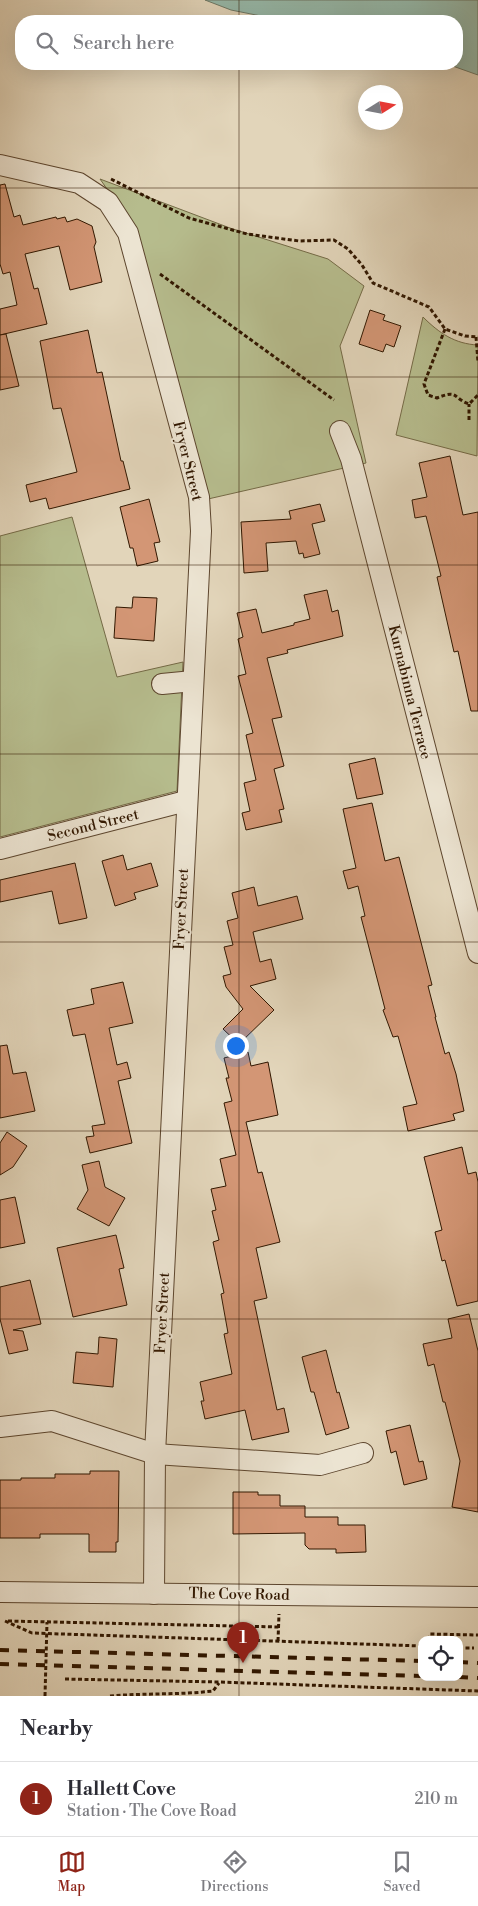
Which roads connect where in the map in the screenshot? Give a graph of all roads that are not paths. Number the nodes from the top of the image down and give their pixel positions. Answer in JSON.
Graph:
{"nodes":[{"id":1,"x":0,"y":165,"type":"edge"},
{"id":2,"x":340,"y":431,"type":"dead end"},
{"id":3,"x":193,"y":681,"type":"junction"},
{"id":4,"x":162,"y":684,"type":"dead end"},
{"id":5,"x":186,"y":801,"type":"junction"},
{"id":6,"x":0,"y":849,"type":"edge"},
{"id":7,"x":471,"y":903,"type":"edge"},
{"id":8,"x":478,"y":953,"type":"edge"},
{"id":9,"x":0,"y":1427,"type":"edge"},
{"id":10,"x":363,"y":1453,"type":"dead end"},
{"id":11,"x":155,"y":1454,"type":"junction"},
{"id":12,"x":0,"y":1592,"type":"edge"},
{"id":13,"x":154,"y":1594,"type":"junction"},
{"id":14,"x":478,"y":1597,"type":"edge"}],
"edges":[{"from":1,"to":3,"type":"street","name":"Fryer Street"},
{"from":2,"to":7,"type":"street","name":"Kurnabinna Terrace"},
{"from":3,"to":4,"type":"street"},
{"from":3,"to":5,"type":"street","name":"Fryer Street"},
{"from":5,"to":6,"type":"street","name":"Second Street"},
{"from":5,"to":11,"type":"street","name":"Fryer Street"},
{"from":7,"to":8,"type":"street","name":"Kurnabinna Terrace"},
{"from":9,"to":11,"type":"street"},
{"from":10,"to":11,"type":"street"},
{"from":11,"to":13,"type":"street","name":"Fryer Street"},
{"from":12,"to":13,"type":"street","name":"The Cove Road"},
{"from":13,"to":14,"type":"street","name":"The Cove Road"}]}
